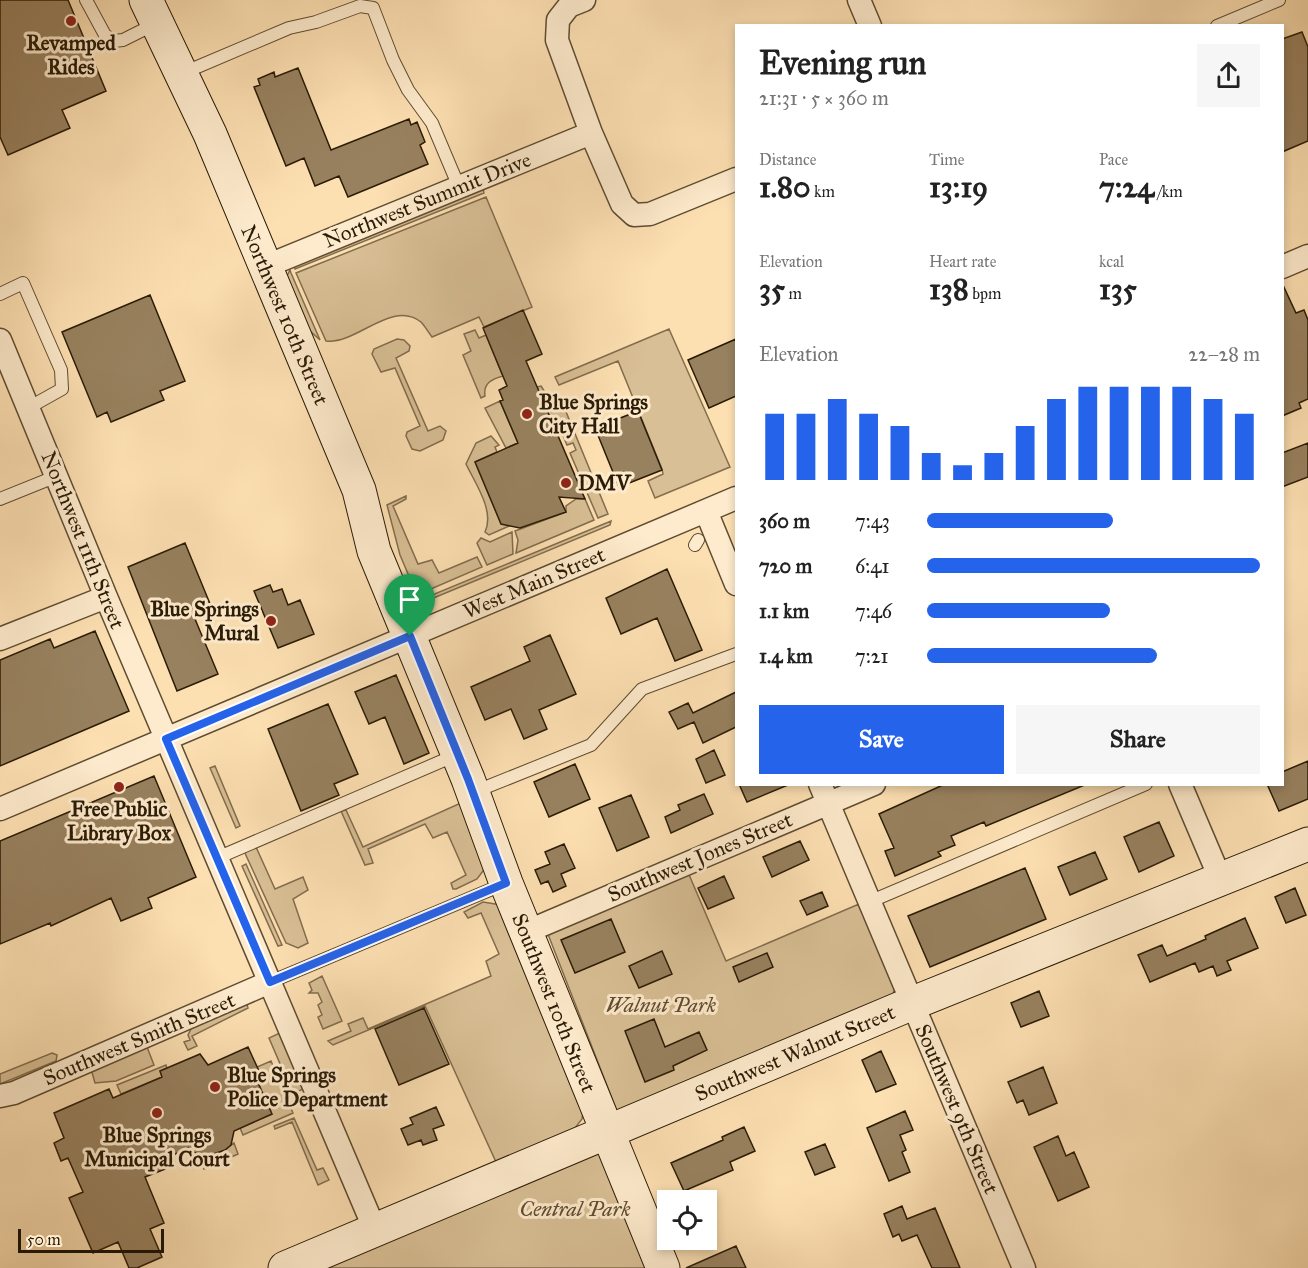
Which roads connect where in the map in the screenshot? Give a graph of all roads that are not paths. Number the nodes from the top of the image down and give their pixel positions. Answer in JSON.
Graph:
{"nodes":[{"id":1,"x":86,"y":0,"type":"edge"},
{"id":2,"x":584,"y":0,"type":"edge"},
{"id":3,"x":861,"y":0,"type":"edge"},
{"id":4,"x":1279,"y":0,"type":"edge"},
{"id":5,"x":152,"y":11,"type":"edge"},
{"id":6,"x":869,"y":24,"type":"edge"},
{"id":7,"x":1222,"y":24,"type":"edge"},
{"id":8,"x":183,"y":73,"type":"junction"},
{"id":9,"x":591,"y":133,"type":"junction"},
{"id":10,"x":735,"y":179,"type":"edge"},
{"id":11,"x":459,"y":187,"type":"junction"},
{"id":12,"x":1308,"y":256,"type":"edge"},
{"id":13,"x":1284,"y":266,"type":"edge"},
{"id":14,"x":264,"y":267,"type":"junction"},
{"id":15,"x":0,"y":294,"type":"edge"},
{"id":16,"x":0,"y":340,"type":"edge"},
{"id":17,"x":28,"y":408,"type":"junction"},
{"id":18,"x":57,"y":476,"type":"junction"},
{"id":19,"x":735,"y":498,"type":"edge"},
{"id":20,"x":0,"y":499,"type":"edge"},
{"id":21,"x":706,"y":511,"type":"junction"},
{"id":22,"x":735,"y":582,"type":"edge"},
{"id":23,"x":106,"y":597,"type":"junction"},
{"id":24,"x":410,"y":636,"type":"junction"},
{"id":25,"x":0,"y":639,"type":"edge"},
{"id":26,"x":735,"y":654,"type":"edge"},
{"id":27,"x":166,"y":739,"type":"junction"},
{"id":28,"x":458,"y":754,"type":"junction"},
{"id":29,"x":864,"y":786,"type":"edge"},
{"id":30,"x":1141,"y":786,"type":"edge"},
{"id":31,"x":1181,"y":786,"type":"edge"},
{"id":32,"x":473,"y":792,"type":"junction"},
{"id":33,"x":824,"y":794,"type":"edge"},
{"id":34,"x":0,"y":809,"type":"edge"},
{"id":35,"x":1308,"y":844,"type":"edge"},
{"id":36,"x":217,"y":858,"type":"junction"},
{"id":37,"x":1220,"y":878,"type":"junction"},
{"id":38,"x":506,"y":883,"type":"junction"},
{"id":39,"x":869,"y":902,"type":"junction"},
{"id":40,"x":526,"y":932,"type":"junction"},
{"id":41,"x":270,"y":982,"type":"junction"},
{"id":42,"x":913,"y":1003,"type":"junction"},
{"id":43,"x":4,"y":1095,"type":"edge"},
{"id":44,"x":606,"y":1134,"type":"junction"},
{"id":45,"x":375,"y":1230,"type":"junction"},
{"id":46,"x":285,"y":1268,"type":"edge"},
{"id":47,"x":663,"y":1268,"type":"edge"},
{"id":48,"x":1023,"y":1268,"type":"edge"}],
"edges":[{"from":1,"to":5,"type":"lane"},
{"from":2,"to":9,"type":"street"},
{"from":3,"to":6,"type":"street"},
{"from":4,"to":7,"type":"lane"},
{"from":5,"to":8,"type":"street","name":"Northwest 10th Street"},
{"from":8,"to":11,"type":"lane"},
{"from":8,"to":14,"type":"street","name":"Northwest 10th Street"},
{"from":9,"to":10,"type":"street"},
{"from":9,"to":11,"type":"street","name":"Northwest Summit Drive"},
{"from":11,"to":14,"type":"street","name":"Northwest Summit Drive"},
{"from":12,"to":13,"type":"street"},
{"from":14,"to":24,"type":"street","name":"Northwest 10th Street"},
{"from":15,"to":17,"type":"lane"},
{"from":16,"to":17,"type":"street","name":"Northwest 11th Street"},
{"from":17,"to":18,"type":"street","name":"Northwest 11th Street"},
{"from":18,"to":20,"type":"lane"},
{"from":18,"to":23,"type":"street","name":"Northwest 11th Street"},
{"from":19,"to":21,"type":"street","name":"West Main Street"},
{"from":21,"to":22,"type":"street"},
{"from":21,"to":24,"type":"street","name":"West Main Street"},
{"from":23,"to":25,"type":"street"},
{"from":23,"to":27,"type":"street","name":"Northwest 11th Street"},
{"from":24,"to":27,"type":"street","name":"West Main Street"},
{"from":24,"to":28,"type":"street","name":"Southwest 10th Street"},
{"from":26,"to":32,"type":"lane"},
{"from":27,"to":34,"type":"street","name":"West Main Street"},
{"from":27,"to":36,"type":"street","name":"Northwest 11th Street"},
{"from":28,"to":32,"type":"street","name":"Southwest 10th Street"},
{"from":28,"to":36,"type":"lane"},
{"from":29,"to":33,"type":"street","name":"Southwest Jones Street"},
{"from":30,"to":39,"type":"lane"},
{"from":31,"to":37,"type":"street"},
{"from":32,"to":38,"type":"street","name":"Southwest 10th Street"},
{"from":33,"to":39,"type":"street","name":"Southwest 9th Street"},
{"from":33,"to":40,"type":"street","name":"Southwest Jones Street"},
{"from":35,"to":37,"type":"street","name":"Southwest Walnut Street"},
{"from":36,"to":41,"type":"street","name":"Northwest 11th Street"},
{"from":37,"to":42,"type":"street","name":"Southwest Walnut Street"},
{"from":38,"to":40,"type":"street","name":"Southwest 10th Street"},
{"from":38,"to":41,"type":"lane"},
{"from":39,"to":42,"type":"street","name":"Southwest 9th Street"},
{"from":40,"to":44,"type":"street","name":"Southwest 10th Street"},
{"from":41,"to":43,"type":"street","name":"Southwest Smith Street"},
{"from":41,"to":45,"type":"street","name":"Northwest 11th Street"},
{"from":42,"to":44,"type":"street","name":"Southwest Walnut Street"},
{"from":42,"to":48,"type":"street","name":"Southwest 9th Street"},
{"from":44,"to":45,"type":"street","name":"Southwest Walnut Street"},
{"from":44,"to":47,"type":"street","name":"Southwest 10th Street"},
{"from":45,"to":46,"type":"street","name":"Southwest Walnut Street"}]}
